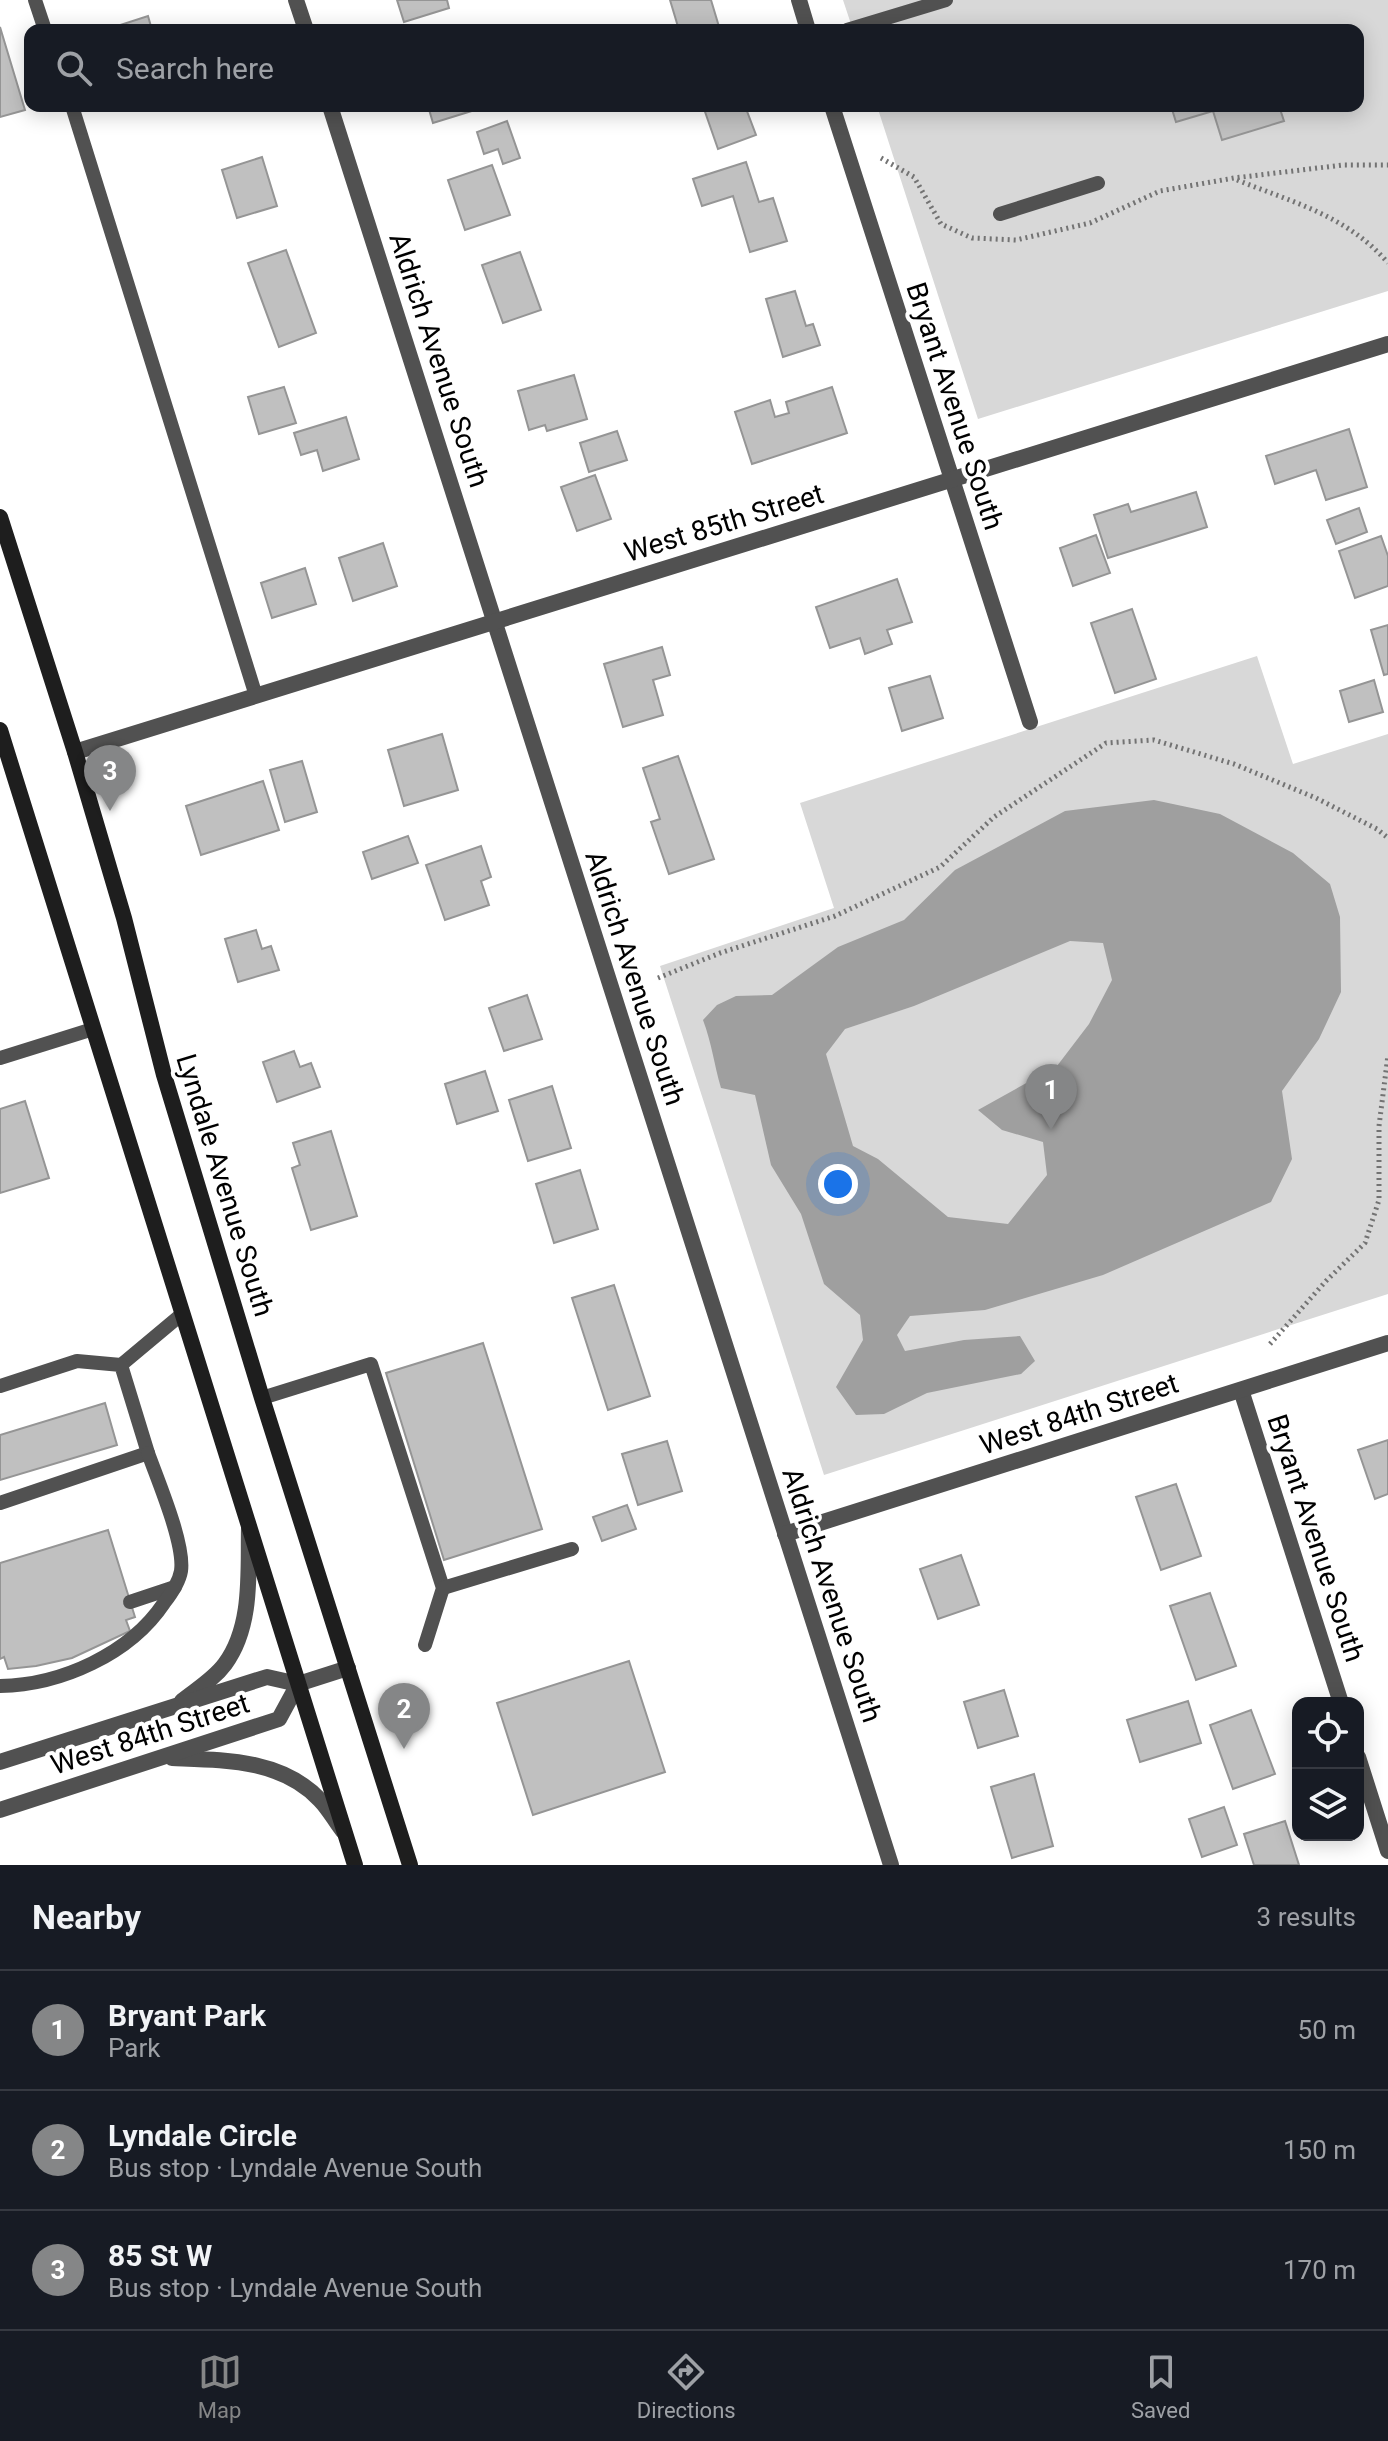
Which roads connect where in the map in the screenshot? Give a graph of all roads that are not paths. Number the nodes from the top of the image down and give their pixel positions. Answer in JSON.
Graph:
{"nodes":[{"id":1,"x":35,"y":0,"type":"edge"},
{"id":2,"x":296,"y":0,"type":"edge"},
{"id":3,"x":799,"y":0,"type":"edge"},
{"id":4,"x":946,"y":0,"type":"edge"},
{"id":5,"x":43,"y":24,"type":"edge"},
{"id":6,"x":304,"y":24,"type":"edge"},
{"id":7,"x":806,"y":24,"type":"edge"},
{"id":8,"x":867,"y":24,"type":"edge"},
{"id":9,"x":74,"y":112,"type":"edge"},
{"id":10,"x":332,"y":112,"type":"edge"},
{"id":11,"x":834,"y":112,"type":"edge"},
{"id":12,"x":1098,"y":183,"type":"dead end"},
{"id":13,"x":1000,"y":214,"type":"dead end"},
{"id":14,"x":1388,"y":344,"type":"edge"},
{"id":15,"x":952,"y":479,"type":"junction"},
{"id":16,"x":0,"y":517,"type":"edge"},
{"id":17,"x":495,"y":622,"type":"junction"},
{"id":18,"x":256,"y":696,"type":"junction"},
{"id":19,"x":1030,"y":722,"type":"dead end"},
{"id":20,"x":0,"y":730,"type":"edge"},
{"id":21,"x":75,"y":752,"type":"junction"},
{"id":22,"x":93,"y":1029,"type":"junction"},
{"id":23,"x":0,"y":1058,"type":"edge"},
{"id":24,"x":182,"y":1314,"type":"junction"},
{"id":25,"x":1388,"y":1343,"type":"edge"},
{"id":26,"x":121,"y":1365,"type":"junction"},
{"id":27,"x":0,"y":1386,"type":"edge"},
{"id":28,"x":1241,"y":1390,"type":"junction"},
{"id":29,"x":262,"y":1398,"type":"junction"},
{"id":30,"x":148,"y":1453,"type":"junction"},
{"id":31,"x":0,"y":1503,"type":"edge"},
{"id":32,"x":249,"y":1527,"type":"junction"},
{"id":33,"x":785,"y":1534,"type":"junction"},
{"id":34,"x":572,"y":1549,"type":"dead end"},
{"id":35,"x":175,"y":1587,"type":"junction"},
{"id":36,"x":443,"y":1588,"type":"junction"},
{"id":37,"x":130,"y":1602,"type":"dead end"},
{"id":38,"x":425,"y":1645,"type":"dead end"},
{"id":39,"x":348,"y":1668,"type":"junction"},
{"id":40,"x":298,"y":1684,"type":"junction"},
{"id":41,"x":0,"y":1686,"type":"edge"},
{"id":42,"x":1339,"y":1697,"type":"edge"},
{"id":43,"x":173,"y":1708,"type":"junction"},
{"id":44,"x":162,"y":1757,"type":"junction"},
{"id":45,"x":0,"y":1762,"type":"edge"},
{"id":46,"x":1362,"y":1769,"type":"edge"},
{"id":47,"x":0,"y":1810,"type":"edge"},
{"id":48,"x":344,"y":1833,"type":"junction"},
{"id":49,"x":1388,"y":1851,"type":"edge"},
{"id":50,"x":355,"y":1865,"type":"edge"},
{"id":51,"x":410,"y":1865,"type":"edge"},
{"id":52,"x":891,"y":1865,"type":"edge"}],
"edges":[{"from":1,"to":5,"type":"lane"},
{"from":2,"to":6,"type":"street"},
{"from":3,"to":7,"type":"street"},
{"from":4,"to":8,"type":"lane"},
{"from":9,"to":18,"type":"lane"},
{"from":10,"to":17,"type":"street","name":"Aldrich Avenue South"},
{"from":11,"to":15,"type":"street","name":"Bryant Avenue South"},
{"from":12,"to":13,"type":"lane"},
{"from":14,"to":15,"type":"street","name":"West 85th Street"},
{"from":15,"to":17,"type":"street","name":"West 85th Street"},
{"from":15,"to":19,"type":"street","name":"Bryant Avenue South"},
{"from":16,"to":21,"type":"main road","name":"Lyndale Avenue South"},
{"from":17,"to":18,"type":"street","name":"West 85th Street"},
{"from":17,"to":33,"type":"street","name":"Aldrich Avenue South"},
{"from":18,"to":21,"type":"street","name":"West 85th Street"},
{"from":20,"to":22,"type":"main road"},
{"from":21,"to":29,"type":"main road","name":"Lyndale Avenue South"},
{"from":22,"to":23,"type":"lane"},
{"from":22,"to":24,"type":"main road"},
{"from":24,"to":26,"type":"lane"},
{"from":24,"to":32,"type":"main road"},
{"from":25,"to":28,"type":"street","name":"West 84th Street"},
{"from":26,"to":27,"type":"lane"},
{"from":26,"to":30,"type":"lane"},
{"from":28,"to":33,"type":"street","name":"West 84th Street"},
{"from":28,"to":42,"type":"street","name":"Bryant Avenue South"},
{"from":29,"to":36,"type":"lane"},
{"from":29,"to":39,"type":"main road","name":"Lyndale Avenue South"},
{"from":30,"to":31,"type":"lane"},
{"from":30,"to":35,"type":"lane"},
{"from":32,"to":40,"type":"main road"},
{"from":32,"to":43,"type":"street"},
{"from":33,"to":52,"type":"street","name":"Aldrich Avenue South"},
{"from":34,"to":36,"type":"lane"},
{"from":35,"to":37,"type":"lane"},
{"from":35,"to":41,"type":"lane"},
{"from":36,"to":38,"type":"lane"},
{"from":39,"to":40,"type":"street","name":"West 84th Street"},
{"from":39,"to":51,"type":"main road","name":"Lyndale Avenue South"},
{"from":40,"to":43,"type":"street","name":"West 84th Street"},
{"from":40,"to":44,"type":"street","name":"West 84th Street"},
{"from":40,"to":48,"type":"main road"},
{"from":43,"to":45,"type":"street","name":"West 84th Street"},
{"from":44,"to":47,"type":"street","name":"West 84th Street"},
{"from":44,"to":48,"type":"street"},
{"from":46,"to":49,"type":"street"},
{"from":48,"to":50,"type":"main road"}]}
